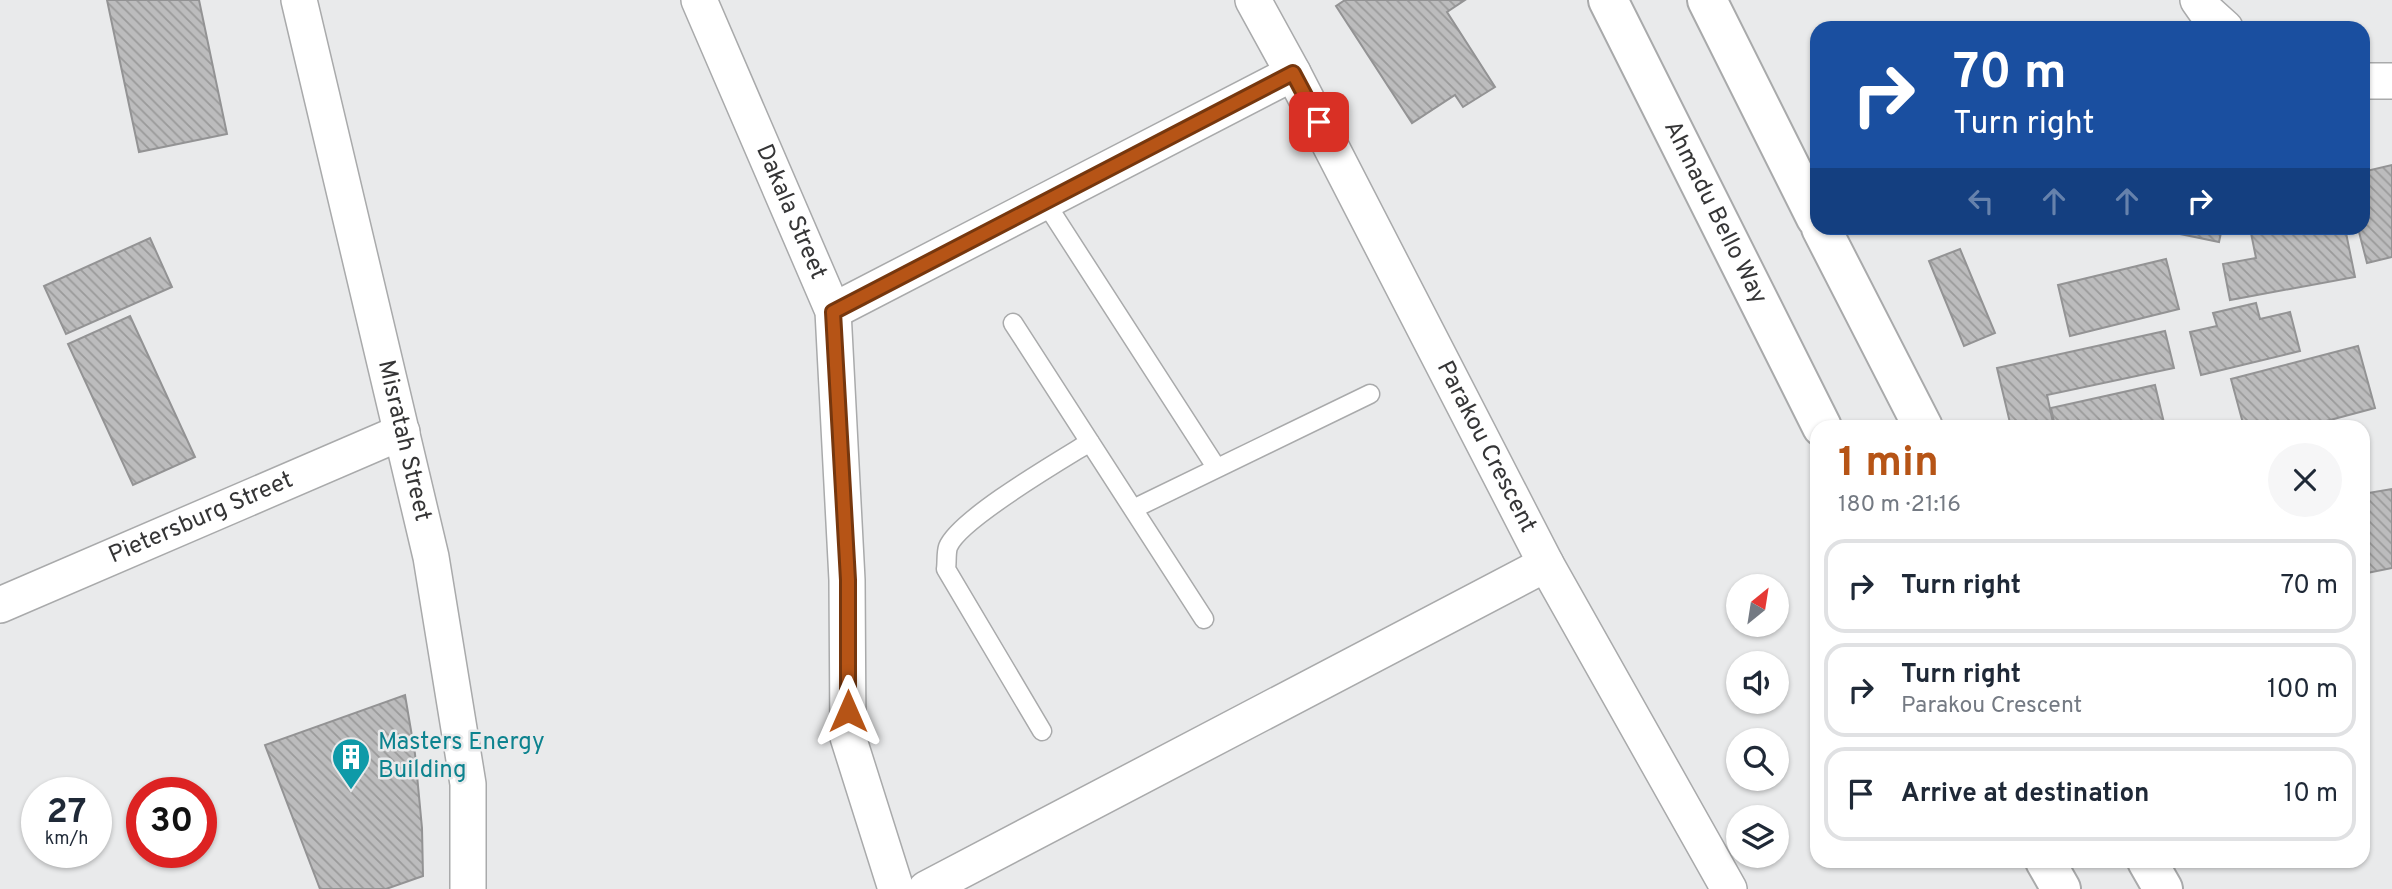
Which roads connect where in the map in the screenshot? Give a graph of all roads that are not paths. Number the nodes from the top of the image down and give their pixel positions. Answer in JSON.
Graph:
{"nodes":[{"id":1,"x":299,"y":0,"type":"edge"},
{"id":2,"x":699,"y":0,"type":"edge"},
{"id":3,"x":1253,"y":0,"type":"edge"},
{"id":4,"x":1608,"y":0,"type":"edge"},
{"id":5,"x":1707,"y":0,"type":"edge"},
{"id":6,"x":2198,"y":0,"type":"edge"},
{"id":7,"x":2217,"y":21,"type":"edge"},
{"id":8,"x":1293,"y":73,"type":"junction"},
{"id":9,"x":2370,"y":81,"type":"edge"},
{"id":10,"x":2392,"y":81,"type":"edge"},
{"id":11,"x":1045,"y":202,"type":"junction"},
{"id":12,"x":1810,"y":206,"type":"edge"},
{"id":13,"x":1825,"y":235,"type":"edge"},
{"id":14,"x":833,"y":312,"type":"junction"},
{"id":15,"x":1013,"y":323,"type":"dead end"},
{"id":16,"x":1370,"y":394,"type":"dead end"},
{"id":17,"x":1818,"y":420,"type":"edge"},
{"id":18,"x":1919,"y":420,"type":"edge"},
{"id":19,"x":402,"y":432,"type":"junction"},
{"id":20,"x":1090,"y":442,"type":"junction"},
{"id":21,"x":1216,"y":467,"type":"junction"},
{"id":22,"x":1133,"y":509,"type":"junction"},
{"id":23,"x":1546,"y":564,"type":"junction"},
{"id":24,"x":0,"y":605,"type":"edge"},
{"id":25,"x":1204,"y":619,"type":"dead end"},
{"id":26,"x":1042,"y":731,"type":"dead end"},
{"id":27,"x":2049,"y":868,"type":"edge"},
{"id":28,"x":2151,"y":868,"type":"edge"},
{"id":29,"x":468,"y":889,"type":"edge"},
{"id":30,"x":896,"y":889,"type":"edge"},
{"id":31,"x":926,"y":889,"type":"edge"},
{"id":32,"x":1729,"y":889,"type":"edge"},
{"id":33,"x":2061,"y":889,"type":"edge"},
{"id":34,"x":2163,"y":889,"type":"edge"}],
"edges":[{"from":1,"to":19,"type":"street","name":"Misratah Street"},
{"from":2,"to":14,"type":"street","name":"Dakala Street"},
{"from":3,"to":8,"type":"street","name":"Parakou Crescent"},
{"from":4,"to":17,"type":"main road","name":"Ahmadu Bello Way"},
{"from":5,"to":12,"type":"main road"},
{"from":6,"to":7,"type":"street"},
{"from":8,"to":11,"type":"street"},
{"from":8,"to":23,"type":"street","name":"Parakou Crescent"},
{"from":9,"to":10,"type":"street"},
{"from":11,"to":14,"type":"street"},
{"from":11,"to":21,"type":"lane"},
{"from":13,"to":18,"type":"main road"},
{"from":14,"to":30,"type":"street","name":"Dakala Street"},
{"from":15,"to":20,"type":"lane"},
{"from":16,"to":21,"type":"lane"},
{"from":19,"to":24,"type":"street","name":"Pietersburg Street"},
{"from":19,"to":29,"type":"street","name":"Misratah Street"},
{"from":20,"to":22,"type":"lane"},
{"from":20,"to":26,"type":"lane"},
{"from":21,"to":22,"type":"lane"},
{"from":22,"to":25,"type":"lane"},
{"from":23,"to":31,"type":"street"},
{"from":23,"to":32,"type":"street","name":"Parakou Crescent"},
{"from":27,"to":33,"type":"main road"},
{"from":28,"to":34,"type":"main road"}]}
